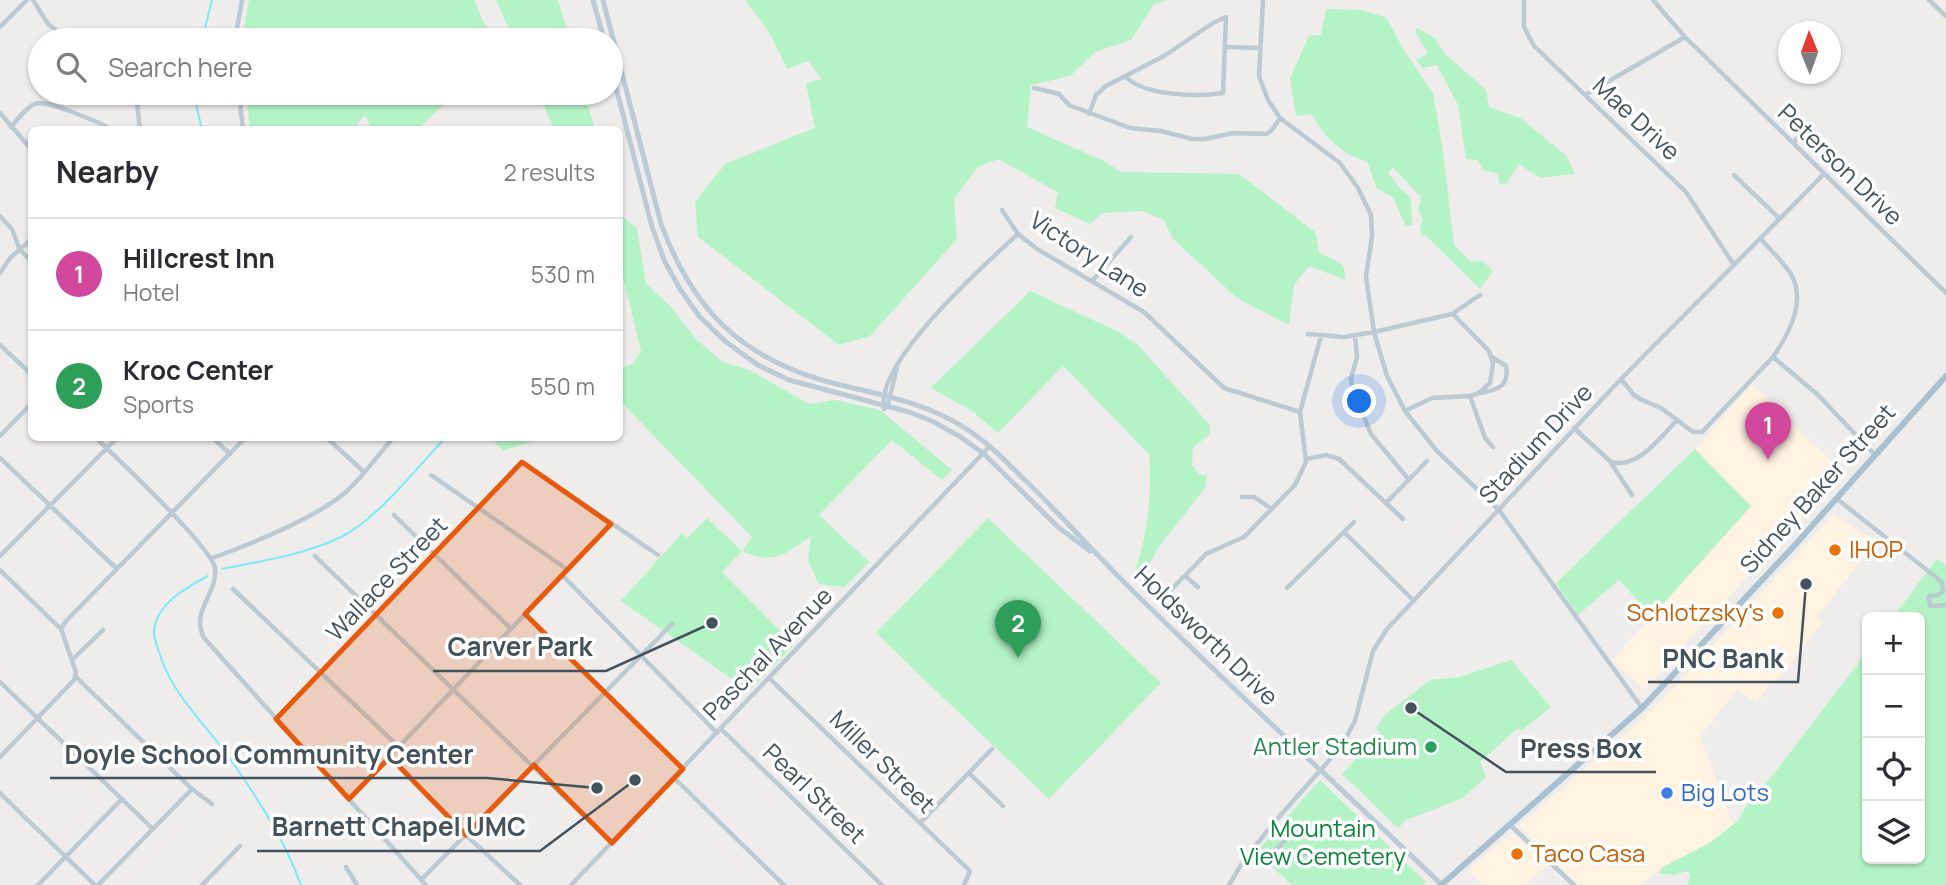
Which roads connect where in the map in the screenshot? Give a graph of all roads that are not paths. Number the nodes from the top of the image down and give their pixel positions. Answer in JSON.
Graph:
{"nodes":[{"id":1,"x":27,"y":0,"type":"edge"},
{"id":2,"x":33,"y":0,"type":"edge"},
{"id":3,"x":242,"y":0,"type":"edge"},
{"id":4,"x":593,"y":0,"type":"edge"},
{"id":5,"x":603,"y":0,"type":"edge"},
{"id":6,"x":1263,"y":0,"type":"edge"},
{"id":7,"x":1524,"y":0,"type":"edge"},
{"id":8,"x":1653,"y":0,"type":"edge"},
{"id":9,"x":1929,"y":0,"type":"edge"},
{"id":10,"x":1945,"y":13,"type":"edge"},
{"id":11,"x":0,"y":27,"type":"edge"},
{"id":12,"x":53,"y":28,"type":"edge"},
{"id":13,"x":237,"y":28,"type":"edge"},
{"id":14,"x":601,"y":28,"type":"edge"},
{"id":15,"x":610,"y":28,"type":"edge"},
{"id":16,"x":1685,"y":37,"type":"junction"},
{"id":17,"x":1226,"y":47,"type":"junction"},
{"id":18,"x":1260,"y":48,"type":"junction"},
{"id":19,"x":623,"y":76,"type":"edge"},
{"id":20,"x":1126,"y":77,"type":"junction"},
{"id":21,"x":1034,"y":88,"type":"dead end"},
{"id":22,"x":1585,"y":95,"type":"junction"},
{"id":23,"x":32,"y":105,"type":"edge"},
{"id":24,"x":47,"y":105,"type":"edge"},
{"id":25,"x":137,"y":105,"type":"edge"},
{"id":26,"x":240,"y":105,"type":"edge"},
{"id":27,"x":620,"y":105,"type":"edge"},
{"id":28,"x":0,"y":113,"type":"edge"},
{"id":29,"x":633,"y":114,"type":"junction"},
{"id":30,"x":1089,"y":114,"type":"junction"},
{"id":31,"x":623,"y":116,"type":"junction"},
{"id":32,"x":1280,"y":118,"type":"junction"},
{"id":33,"x":1811,"y":122,"type":"dead end"},
{"id":34,"x":104,"y":126,"type":"edge"},
{"id":35,"x":140,"y":126,"type":"edge"},
{"id":36,"x":243,"y":126,"type":"edge"},
{"id":37,"x":11,"y":127,"type":"junction"},
{"id":38,"x":1793,"y":143,"type":"junction"},
{"id":39,"x":28,"y":146,"type":"edge"},
{"id":40,"x":1824,"y":174,"type":"junction"},
{"id":41,"x":1734,"y":175,"type":"dead end"},
{"id":42,"x":1002,"y":211,"type":"dead end"},
{"id":43,"x":0,"y":216,"type":"edge"},
{"id":44,"x":1780,"y":219,"type":"junction"},
{"id":45,"x":1018,"y":234,"type":"junction"},
{"id":46,"x":1131,"y":237,"type":"dead end"},
{"id":47,"x":1760,"y":238,"type":"junction"},
{"id":48,"x":28,"y":243,"type":"edge"},
{"id":49,"x":20,"y":250,"type":"junction"},
{"id":50,"x":28,"y":258,"type":"edge"},
{"id":51,"x":1734,"y":265,"type":"junction"},
{"id":52,"x":0,"y":273,"type":"edge"},
{"id":53,"x":1093,"y":280,"type":"junction"},
{"id":54,"x":1946,"y":293,"type":"edge"},
{"id":55,"x":1480,"y":295,"type":"dead end"},
{"id":56,"x":1452,"y":314,"type":"junction"},
{"id":57,"x":1374,"y":332,"type":"junction"},
{"id":58,"x":1308,"y":334,"type":"dead end"},
{"id":59,"x":1321,"y":336,"type":"junction"},
{"id":60,"x":1355,"y":336,"type":"junction"},
{"id":61,"x":0,"y":345,"type":"edge"},
{"id":62,"x":1492,"y":357,"type":"junction"},
{"id":63,"x":1773,"y":357,"type":"junction"},
{"id":64,"x":28,"y":371,"type":"edge"},
{"id":65,"x":1946,"y":376,"type":"edge"},
{"id":66,"x":1621,"y":379,"type":"junction"},
{"id":67,"x":1479,"y":393,"type":"junction"},
{"id":68,"x":888,"y":395,"type":"junction"},
{"id":69,"x":1470,"y":396,"type":"junction"},
{"id":70,"x":886,"y":404,"type":"junction"},
{"id":71,"x":28,"y":407,"type":"edge"},
{"id":72,"x":1405,"y":411,"type":"junction"},
{"id":73,"x":1300,"y":412,"type":"junction"},
{"id":74,"x":1677,"y":420,"type":"junction"},
{"id":75,"x":1574,"y":428,"type":"junction"},
{"id":76,"x":0,"y":436,"type":"edge"},
{"id":77,"x":99,"y":441,"type":"edge"},
{"id":78,"x":114,"y":441,"type":"edge"},
{"id":79,"x":216,"y":441,"type":"edge"},
{"id":80,"x":243,"y":441,"type":"edge"},
{"id":81,"x":330,"y":441,"type":"edge"},
{"id":82,"x":390,"y":441,"type":"edge"},
{"id":83,"x":990,"y":446,"type":"junction"},
{"id":84,"x":1493,"y":447,"type":"dead end"},
{"id":85,"x":107,"y":448,"type":"junction"},
{"id":86,"x":984,"y":453,"type":"junction"},
{"id":87,"x":230,"y":454,"type":"junction"},
{"id":88,"x":1875,"y":455,"type":"junction"},
{"id":89,"x":0,"y":458,"type":"edge"},
{"id":90,"x":1306,"y":459,"type":"junction"},
{"id":91,"x":1427,"y":461,"type":"dead end"},
{"id":92,"x":1611,"y":462,"type":"junction"},
{"id":93,"x":364,"y":472,"type":"junction"},
{"id":94,"x":431,"y":475,"type":"dead end"},
{"id":95,"x":1409,"y":480,"type":"junction"},
{"id":96,"x":1632,"y":495,"type":"dead end"},
{"id":97,"x":1241,"y":497,"type":"dead end"},
{"id":98,"x":1836,"y":499,"type":"junction"},
{"id":99,"x":1386,"y":503,"type":"junction"},
{"id":100,"x":49,"y":505,"type":"junction"},
{"id":101,"x":479,"y":508,"type":"junction"},
{"id":102,"x":1272,"y":509,"type":"junction"},
{"id":103,"x":1499,"y":510,"type":"junction"},
{"id":104,"x":172,"y":514,"type":"junction"},
{"id":105,"x":394,"y":515,"type":"dead end"},
{"id":106,"x":1403,"y":519,"type":"dead end"},
{"id":107,"x":1354,"y":522,"type":"dead end"},
{"id":108,"x":611,"y":524,"type":"junction"},
{"id":109,"x":1344,"y":532,"type":"junction"},
{"id":110,"x":434,"y":555,"type":"junction"},
{"id":111,"x":658,"y":555,"type":"dead end"},
{"id":112,"x":0,"y":556,"type":"edge"},
{"id":113,"x":315,"y":556,"type":"dead end"},
{"id":114,"x":1098,"y":557,"type":"junction"},
{"id":115,"x":212,"y":558,"type":"junction"},
{"id":116,"x":117,"y":569,"type":"junction"},
{"id":117,"x":0,"y":570,"type":"edge"},
{"id":118,"x":568,"y":570,"type":"junction"},
{"id":119,"x":562,"y":575,"type":"junction"},
{"id":120,"x":1185,"y":576,"type":"junction"},
{"id":121,"x":1198,"y":587,"type":"dead end"},
{"id":122,"x":1287,"y":587,"type":"dead end"},
{"id":123,"x":233,"y":589,"type":"dead end"},
{"id":124,"x":1161,"y":600,"type":"dead end"},
{"id":125,"x":1414,"y":601,"type":"junction"},
{"id":126,"x":1946,"y":605,"type":"edge"},
{"id":127,"x":525,"y":614,"type":"junction"},
{"id":128,"x":377,"y":615,"type":"junction"},
{"id":129,"x":672,"y":624,"type":"dead end"},
{"id":130,"x":510,"y":628,"type":"junction"},
{"id":131,"x":61,"y":629,"type":"junction"},
{"id":132,"x":103,"y":630,"type":"dead end"},
{"id":133,"x":640,"y":655,"type":"junction"},
{"id":134,"x":72,"y":660,"type":"junction"},
{"id":135,"x":321,"y":673,"type":"junction"},
{"id":136,"x":76,"y":677,"type":"junction"},
{"id":137,"x":769,"y":678,"type":"junction"},
{"id":138,"x":0,"y":681,"type":"edge"},
{"id":139,"x":453,"y":690,"type":"junction"},
{"id":140,"x":604,"y":692,"type":"junction"},
{"id":141,"x":1642,"y":708,"type":"junction"},
{"id":142,"x":38,"y":718,"type":"junction"},
{"id":143,"x":276,"y":719,"type":"junction"},
{"id":144,"x":719,"y":731,"type":"junction"},
{"id":145,"x":399,"y":747,"type":"junction"},
{"id":146,"x":992,"y":749,"type":"dead end"},
{"id":147,"x":0,"y":757,"type":"edge"},
{"id":148,"x":390,"y":757,"type":"junction"},
{"id":149,"x":534,"y":765,"type":"junction"},
{"id":150,"x":683,"y":769,"type":"junction"},
{"id":151,"x":1321,"y":770,"type":"junction"},
{"id":152,"x":969,"y":773,"type":"junction"},
{"id":153,"x":674,"y":778,"type":"junction"},
{"id":154,"x":192,"y":789,"type":"junction"},
{"id":155,"x":0,"y":793,"type":"edge"},
{"id":156,"x":122,"y":799,"type":"junction"},
{"id":157,"x":349,"y":799,"type":"junction"},
{"id":158,"x":212,"y":804,"type":"dead end"},
{"id":159,"x":1003,"y":806,"type":"dead end"},
{"id":160,"x":920,"y":823,"type":"junction"},
{"id":161,"x":1509,"y":824,"type":"junction"},
{"id":162,"x":153,"y":829,"type":"junction"},
{"id":163,"x":1290,"y":834,"type":"dead end"},
{"id":164,"x":467,"y":835,"type":"junction"},
{"id":165,"x":612,"y":843,"type":"junction"},
{"id":166,"x":240,"y":846,"type":"dead end"},
{"id":167,"x":1305,"y":854,"type":"dead end"},
{"id":168,"x":66,"y":857,"type":"junction"},
{"id":169,"x":346,"y":867,"type":"dead end"},
{"id":170,"x":424,"y":883,"type":"edge"},
{"id":171,"x":38,"y":885,"type":"edge"},
{"id":172,"x":96,"y":885,"type":"edge"},
{"id":173,"x":202,"y":885,"type":"edge"},
{"id":174,"x":357,"y":885,"type":"edge"},
{"id":175,"x":520,"y":885,"type":"edge"},
{"id":176,"x":571,"y":885,"type":"edge"},
{"id":177,"x":784,"y":885,"type":"edge"},
{"id":178,"x":882,"y":885,"type":"edge"},
{"id":179,"x":964,"y":885,"type":"edge"},
{"id":180,"x":1229,"y":885,"type":"edge"},
{"id":181,"x":1441,"y":885,"type":"edge"},
{"id":182,"x":1574,"y":885,"type":"edge"}],
"edges":[{"from":1,"to":11,"type":"street"},
{"from":2,"to":12,"type":"street"},
{"from":3,"to":13,"type":"street"},
{"from":4,"to":14,"type":"main road"},
{"from":5,"to":15,"type":"main road","name":"Holdsworth Drive"},
{"from":6,"to":18,"type":"street"},
{"from":7,"to":22,"type":"street","name":"Mae Drive"},
{"from":8,"to":16,"type":"street","name":"Peterson Drive"},
{"from":9,"to":10,"type":"street"},
{"from":16,"to":22,"type":"street"},
{"from":16,"to":38,"type":"street","name":"Peterson Drive"},
{"from":17,"to":18,"type":"street"},
{"from":17,"to":20,"type":"street"},
{"from":17,"to":20,"type":"street"},
{"from":18,"to":32,"type":"street"},
{"from":19,"to":29,"type":"main road","name":"Holdsworth Drive"},
{"from":20,"to":30,"type":"street"},
{"from":21,"to":30,"type":"street"},
{"from":22,"to":51,"type":"street","name":"Mae Drive"},
{"from":23,"to":37,"type":"street"},
{"from":24,"to":34,"type":"street"},
{"from":25,"to":35,"type":"street"},
{"from":26,"to":36,"type":"street"},
{"from":27,"to":31,"type":"main road","name":"Holdsworth Drive"},
{"from":28,"to":37,"type":"street"},
{"from":29,"to":31,"type":"main road"},
{"from":29,"to":68,"type":"main road","name":"Holdsworth Drive"},
{"from":30,"to":32,"type":"street"},
{"from":31,"to":70,"type":"main road","name":"Holdsworth Drive"},
{"from":32,"to":57,"type":"street"},
{"from":33,"to":38,"type":"street"},
{"from":37,"to":39,"type":"street"},
{"from":38,"to":40,"type":"street","name":"Peterson Drive"},
{"from":40,"to":44,"type":"street","name":"Stadium Drive"},
{"from":40,"to":54,"type":"street","name":"Peterson Drive"},
{"from":41,"to":44,"type":"street"},
{"from":42,"to":45,"type":"street","name":"Victory Lane"},
{"from":43,"to":49,"type":"street"},
{"from":44,"to":47,"type":"street","name":"Stadium Drive"},
{"from":45,"to":53,"type":"street","name":"Victory Lane"},
{"from":45,"to":68,"type":"street"},
{"from":46,"to":53,"type":"street"},
{"from":47,"to":51,"type":"street","name":"Stadium Drive"},
{"from":47,"to":63,"type":"street"},
{"from":48,"to":49,"type":"street"},
{"from":49,"to":50,"type":"street"},
{"from":49,"to":52,"type":"street"},
{"from":51,"to":66,"type":"street","name":"Stadium Drive"},
{"from":53,"to":73,"type":"street","name":"Victory Lane"},
{"from":55,"to":56,"type":"street"},
{"from":56,"to":57,"type":"street"},
{"from":56,"to":62,"type":"street"},
{"from":57,"to":60,"type":"street"},
{"from":57,"to":72,"type":"street"},
{"from":58,"to":59,"type":"street"},
{"from":59,"to":60,"type":"street"},
{"from":59,"to":73,"type":"street"},
{"from":60,"to":95,"type":"street"},
{"from":61,"to":64,"type":"street"},
{"from":62,"to":67,"type":"street"},
{"from":62,"to":67,"type":"street"},
{"from":63,"to":74,"type":"street"},
{"from":63,"to":88,"type":"street"},
{"from":65,"to":88,"type":"main road","name":"Sidney Baker Street"},
{"from":66,"to":74,"type":"street"},
{"from":66,"to":75,"type":"street","name":"Stadium Drive"},
{"from":67,"to":69,"type":"street"},
{"from":68,"to":70,"type":"street"},
{"from":68,"to":83,"type":"main road","name":"Holdsworth Drive"},
{"from":69,"to":72,"type":"street"},
{"from":69,"to":84,"type":"street"},
{"from":70,"to":86,"type":"main road","name":"Holdsworth Drive"},
{"from":71,"to":76,"type":"street"},
{"from":72,"to":103,"type":"street"},
{"from":73,"to":90,"type":"street"},
{"from":74,"to":92,"type":"street"},
{"from":75,"to":92,"type":"street"},
{"from":75,"to":103,"type":"street","name":"Stadium Drive"},
{"from":77,"to":85,"type":"street"},
{"from":78,"to":85,"type":"street"},
{"from":79,"to":87,"type":"street"},
{"from":80,"to":87,"type":"street"},
{"from":81,"to":93,"type":"street"},
{"from":82,"to":93,"type":"street"},
{"from":83,"to":86,"type":"street","name":"Paschal Avenue"},
{"from":83,"to":114,"type":"main road","name":"Holdsworth Drive"},
{"from":85,"to":100,"type":"street"},
{"from":85,"to":104,"type":"street"},
{"from":86,"to":114,"type":"main road","name":"Holdsworth Drive"},
{"from":86,"to":137,"type":"street","name":"Paschal Avenue"},
{"from":87,"to":104,"type":"street"},
{"from":88,"to":98,"type":"main road","name":"Sidney Baker Street"},
{"from":89,"to":100,"type":"street"},
{"from":90,"to":99,"type":"street"},
{"from":90,"to":102,"type":"street"},
{"from":91,"to":95,"type":"street"},
{"from":92,"to":96,"type":"street"},
{"from":93,"to":115,"type":"street"},
{"from":94,"to":101,"type":"street"},
{"from":95,"to":99,"type":"street"},
{"from":97,"to":102,"type":"street"},
{"from":98,"to":126,"type":"street"},
{"from":98,"to":141,"type":"main road","name":"Sidney Baker Street"},
{"from":99,"to":106,"type":"street"},
{"from":100,"to":112,"type":"street"},
{"from":100,"to":116,"type":"street"},
{"from":101,"to":108,"type":"street","name":"Wallace Street"},
{"from":101,"to":110,"type":"street","name":"Wallace Street"},
{"from":101,"to":118,"type":"street"},
{"from":102,"to":120,"type":"street"},
{"from":103,"to":125,"type":"street","name":"Stadium Drive"},
{"from":103,"to":141,"type":"street"},
{"from":104,"to":115,"type":"street"},
{"from":104,"to":116,"type":"street"},
{"from":105,"to":110,"type":"street"},
{"from":107,"to":109,"type":"street"},
{"from":108,"to":111,"type":"street"},
{"from":108,"to":118,"type":"street"},
{"from":109,"to":122,"type":"street"},
{"from":109,"to":125,"type":"street"},
{"from":110,"to":128,"type":"street","name":"Wallace Street"},
{"from":110,"to":130,"type":"street"},
{"from":113,"to":128,"type":"street"},
{"from":114,"to":151,"type":"main road","name":"Holdsworth Drive"},
{"from":115,"to":143,"type":"street"},
{"from":116,"to":131,"type":"street"},
{"from":117,"to":131,"type":"street"},
{"from":118,"to":119,"type":"street"},
{"from":119,"to":127,"type":"street"},
{"from":119,"to":133,"type":"street","name":"Pearl Street"},
{"from":120,"to":121,"type":"street"},
{"from":120,"to":124,"type":"street"},
{"from":123,"to":135,"type":"street"},
{"from":125,"to":151,"type":"street","name":"Stadium Drive"},
{"from":127,"to":130,"type":"street"},
{"from":127,"to":140,"type":"street"},
{"from":128,"to":135,"type":"street","name":"Wallace Street"},
{"from":128,"to":139,"type":"street"},
{"from":129,"to":133,"type":"street"},
{"from":130,"to":139,"type":"street"},
{"from":131,"to":134,"type":"street"},
{"from":132,"to":134,"type":"street"},
{"from":133,"to":140,"type":"street"},
{"from":133,"to":144,"type":"street","name":"Pearl Street"},
{"from":134,"to":136,"type":"street"},
{"from":135,"to":143,"type":"street","name":"Wallace Street"},
{"from":135,"to":145,"type":"street"},
{"from":136,"to":142,"type":"street"},
{"from":136,"to":154,"type":"street"},
{"from":137,"to":144,"type":"street","name":"Paschal Avenue"},
{"from":137,"to":160,"type":"street","name":"Miller Street"},
{"from":138,"to":142,"type":"street"},
{"from":139,"to":145,"type":"street"},
{"from":139,"to":149,"type":"street"},
{"from":140,"to":149,"type":"street"},
{"from":140,"to":150,"type":"street"},
{"from":141,"to":161,"type":"main road","name":"Sidney Baker Street"},
{"from":142,"to":147,"type":"street"},
{"from":142,"to":156,"type":"street"},
{"from":143,"to":157,"type":"street"},
{"from":144,"to":150,"type":"street","name":"Paschal Avenue"},
{"from":144,"to":178,"type":"street","name":"Pearl Street"},
{"from":145,"to":148,"type":"street"},
{"from":146,"to":152,"type":"street"},
{"from":148,"to":157,"type":"street"},
{"from":148,"to":164,"type":"street"},
{"from":149,"to":164,"type":"street"},
{"from":149,"to":165,"type":"street"},
{"from":150,"to":153,"type":"street","name":"Paschal Avenue"},
{"from":151,"to":180,"type":"street","name":"Stadium Drive"},
{"from":151,"to":181,"type":"main road","name":"Holdsworth Drive"},
{"from":152,"to":159,"type":"street"},
{"from":152,"to":160,"type":"street"},
{"from":153,"to":165,"type":"street","name":"Paschal Avenue"},
{"from":153,"to":177,"type":"street"},
{"from":154,"to":158,"type":"street"},
{"from":154,"to":162,"type":"street"},
{"from":155,"to":168,"type":"street"},
{"from":156,"to":162,"type":"street"},
{"from":156,"to":168,"type":"street"},
{"from":157,"to":170,"type":"street"},
{"from":160,"to":179,"type":"street","name":"Miller Street"},
{"from":161,"to":181,"type":"main road","name":"Sidney Baker Street"},
{"from":161,"to":182,"type":"street"},
{"from":162,"to":172,"type":"street"},
{"from":163,"to":167,"type":"street"},
{"from":164,"to":170,"type":"street"},
{"from":164,"to":175,"type":"street"},
{"from":165,"to":176,"type":"street","name":"Paschal Avenue"},
{"from":166,"to":173,"type":"street"},
{"from":168,"to":171,"type":"street"},
{"from":168,"to":172,"type":"street"},
{"from":169,"to":174,"type":"street"}]}
